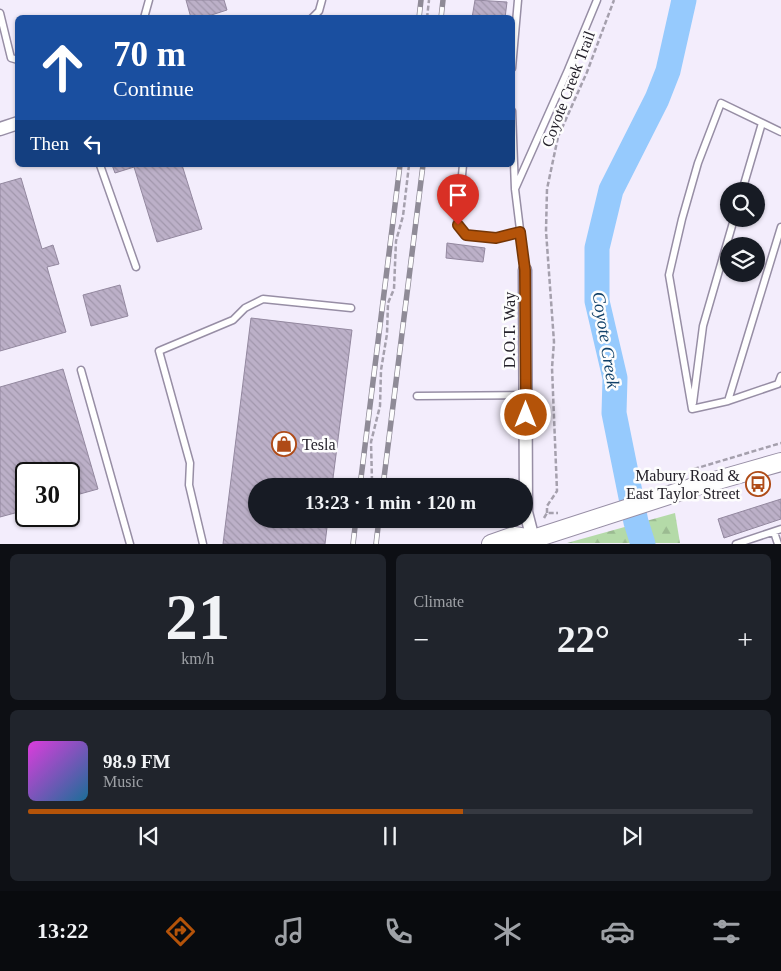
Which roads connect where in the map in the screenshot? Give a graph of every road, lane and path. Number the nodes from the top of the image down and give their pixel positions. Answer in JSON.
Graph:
{"nodes":[{"id":1,"x":150,"y":0,"type":"edge"},
{"id":2,"x":322,"y":0,"type":"edge"},
{"id":3,"x":429,"y":0,"type":"edge"},
{"id":4,"x":518,"y":0,"type":"edge"},
{"id":5,"x":597,"y":0,"type":"edge"},
{"id":6,"x":614,"y":0,"type":"edge"},
{"id":7,"x":0,"y":13,"type":"edge"},
{"id":8,"x":145,"y":15,"type":"edge"},
{"id":9,"x":315,"y":15,"type":"edge"},
{"id":10,"x":427,"y":15,"type":"edge"},
{"id":11,"x":515,"y":34,"type":"edge"},
{"id":12,"x":15,"y":59,"type":"edge"},
{"id":13,"x":762,"y":123,"type":"junction"},
{"id":14,"x":15,"y":124,"type":"edge"},
{"id":15,"x":0,"y":129,"type":"edge"},
{"id":16,"x":781,"y":132,"type":"edge"},
{"id":17,"x":101,"y":167,"type":"edge"},
{"id":18,"x":409,"y":167,"type":"edge"},
{"id":19,"x":463,"y":167,"type":"edge"},
{"id":20,"x":514,"y":167,"type":"edge"},
{"id":21,"x":745,"y":182,"type":"edge"},
{"id":22,"x":515,"y":189,"type":"junction"},
{"id":23,"x":732,"y":227,"type":"edge"},
{"id":24,"x":781,"y":227,"type":"edge"},
{"id":25,"x":520,"y":232,"type":"junction"},
{"id":26,"x":136,"y":267,"type":"dead end"},
{"id":27,"x":525,"y":270,"type":"joint"},
{"id":28,"x":350,"y":308,"type":"dead end"},
{"id":29,"x":81,"y":370,"type":"dead end"},
{"id":30,"x":781,"y":376,"type":"edge"},
{"id":31,"x":780,"y":383,"type":"edge"},
{"id":32,"x":526,"y":395,"type":"junction"},
{"id":33,"x":418,"y":396,"type":"dead end"},
{"id":34,"x":728,"y":401,"type":"junction"},
{"id":35,"x":692,"y":409,"type":"junction"},
{"id":36,"x":781,"y":443,"type":"edge"},
{"id":37,"x":781,"y":462,"type":"edge"},
{"id":38,"x":695,"y":469,"type":"dead end"},
{"id":39,"x":372,"y":478,"type":"edge"},
{"id":40,"x":546,"y":513,"type":"dead end"},
{"id":41,"x":778,"y":530,"type":"edge"},
{"id":42,"x":531,"y":542,"type":"edge"},
{"id":43,"x":130,"y":544,"type":"edge"},
{"id":44,"x":202,"y":544,"type":"edge"},
{"id":45,"x":490,"y":544,"type":"edge"},
{"id":46,"x":736,"y":544,"type":"edge"},
{"id":47,"x":778,"y":544,"type":"edge"}],
"edges":[{"from":1,"to":8,"type":"lane"},
{"from":2,"to":9,"type":"lane"},
{"from":3,"to":10,"type":"path"},
{"from":4,"to":11,"type":"lane"},
{"from":5,"to":22,"type":"lane"},
{"from":6,"to":40,"type":"path","name":"Coyote Creek Trail"},
{"from":7,"to":12,"type":"lane"},
{"from":13,"to":16,"type":"lane"},
{"from":13,"to":21,"type":"lane"},
{"from":13,"to":35,"type":"lane"},
{"from":14,"to":15,"type":"street"},
{"from":17,"to":26,"type":"lane"},
{"from":18,"to":39,"type":"path"},
{"from":19,"to":25,"type":"lane"},
{"from":20,"to":22,"type":"lane"},
{"from":22,"to":25,"type":"lane"},
{"from":23,"to":35,"type":"lane"},
{"from":24,"to":34,"type":"lane"},
{"from":25,"to":27,"type":"lane"},
{"from":27,"to":32,"type":"street","name":"D.O.T. Way"},
{"from":28,"to":44,"type":"lane"},
{"from":29,"to":43,"type":"lane"},
{"from":30,"to":31,"type":"lane"},
{"from":31,"to":34,"type":"lane"},
{"from":32,"to":33,"type":"lane"},
{"from":32,"to":42,"type":"street","name":"D.O.T. Way"},
{"from":34,"to":35,"type":"lane"},
{"from":36,"to":38,"type":"path"},
{"from":37,"to":42,"type":"main road"},
{"from":41,"to":46,"type":"lane"},
{"from":41,"to":47,"type":"lane"},
{"from":42,"to":45,"type":"main road"}]}
